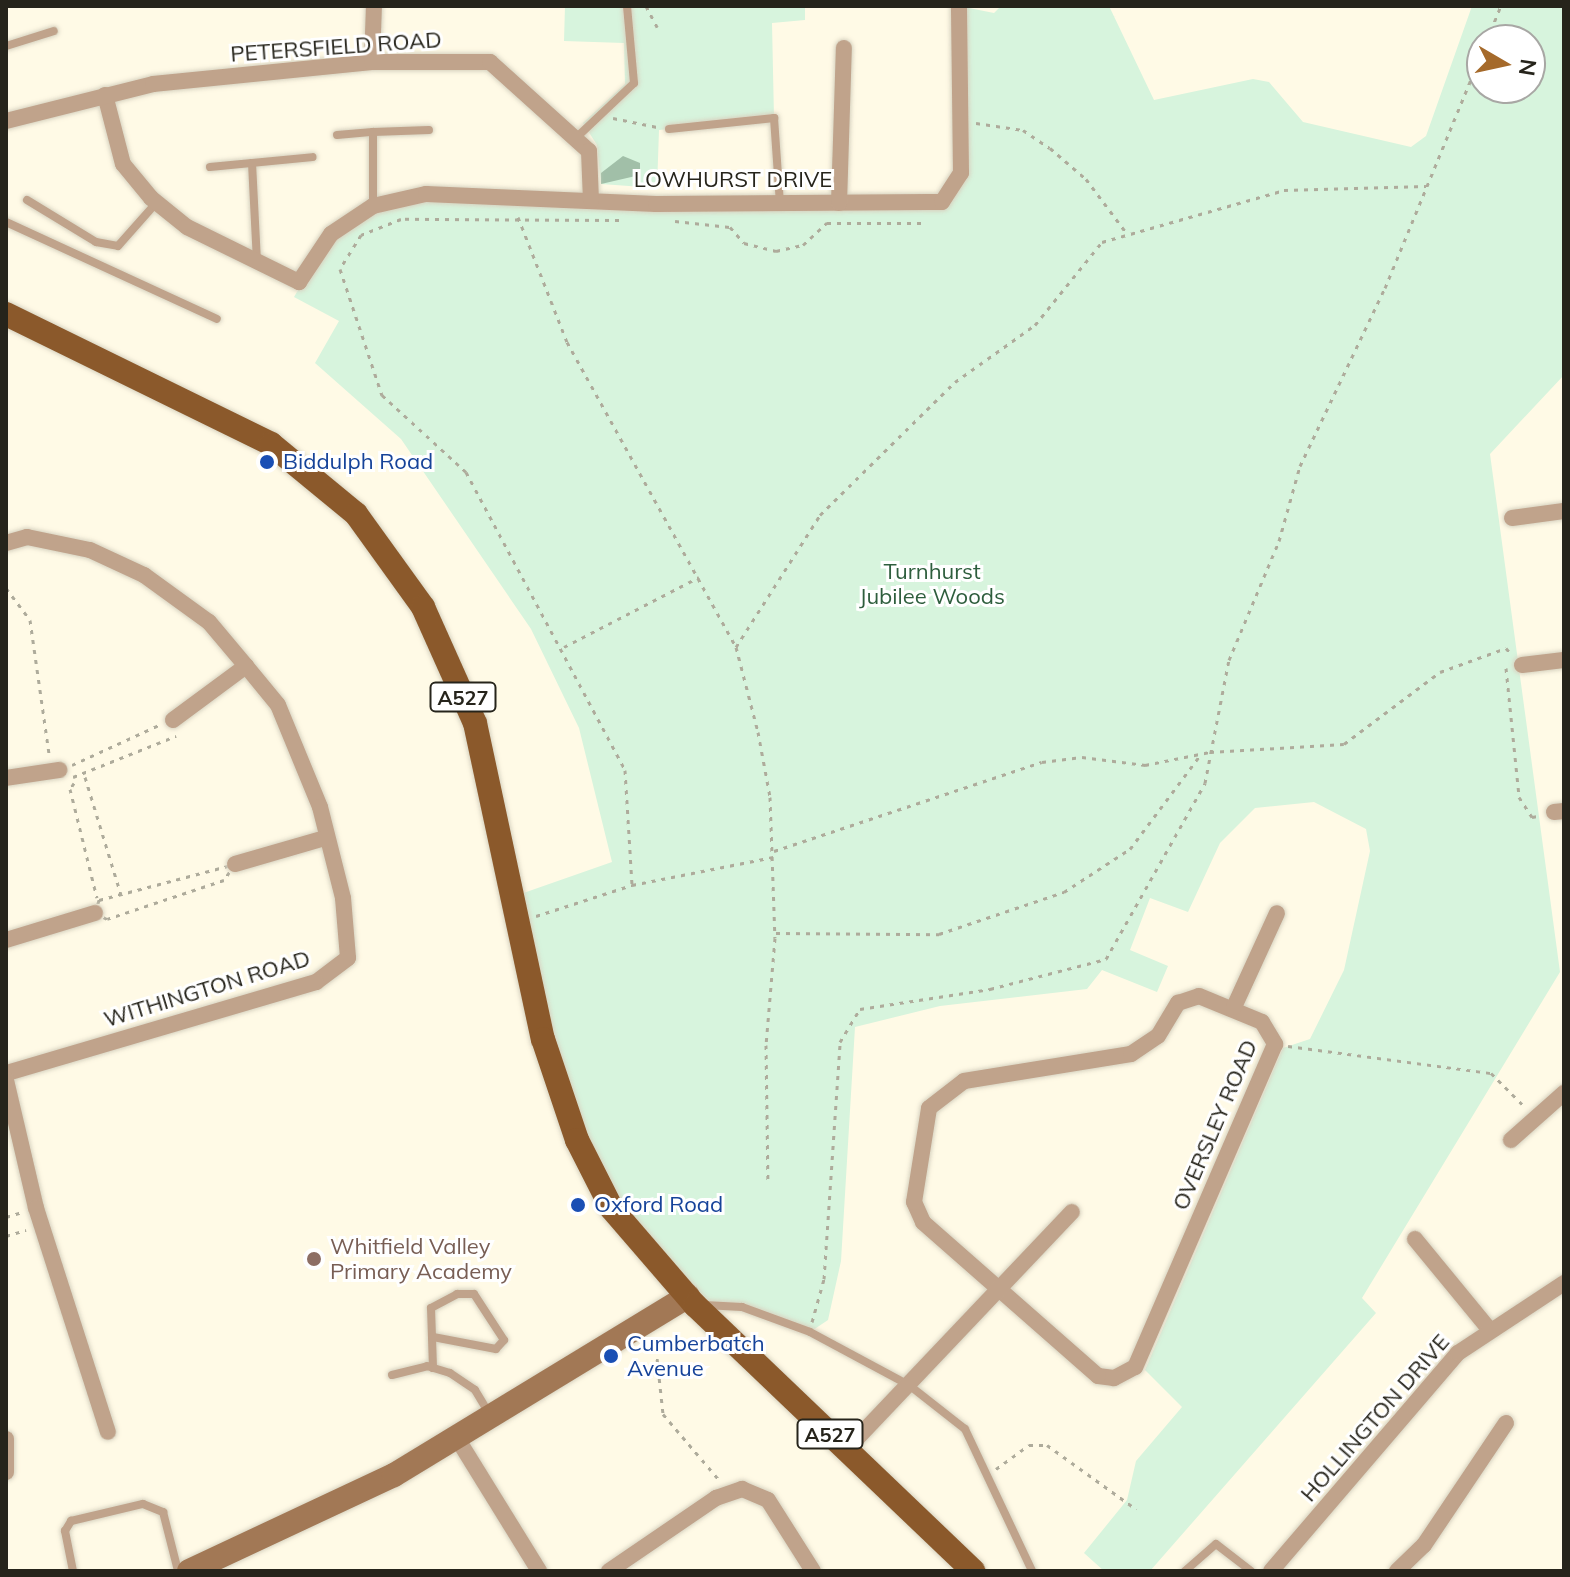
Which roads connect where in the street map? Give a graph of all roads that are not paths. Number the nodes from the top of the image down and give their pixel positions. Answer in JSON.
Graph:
{"nodes":[{"id":1,"x":374,"y":6,"type":"edge"},
{"id":2,"x":627,"y":6,"type":"edge"},
{"id":3,"x":959,"y":6,"type":"edge"},
{"id":4,"x":54,"y":31,"type":"dead end"},
{"id":5,"x":6,"y":46,"type":"edge"},
{"id":6,"x":844,"y":48,"type":"dead end"},
{"id":7,"x":372,"y":62,"type":"junction"},
{"id":8,"x":105,"y":95,"type":"junction"},
{"id":9,"x":6,"y":121,"type":"edge"},
{"id":10,"x":669,"y":129,"type":"road end"},
{"id":11,"x":429,"y":130,"type":"dead end"},
{"id":12,"x":373,"y":132,"type":"junction"},
{"id":13,"x":337,"y":135,"type":"dead end"},
{"id":14,"x":578,"y":136,"type":"junction"},
{"id":15,"x":313,"y":157,"type":"dead end"},
{"id":16,"x":252,"y":163,"type":"junction"},
{"id":17,"x":210,"y":167,"type":"dead end"},
{"id":18,"x":27,"y":200,"type":"dead end"},
{"id":19,"x":591,"y":201,"type":"junction"},
{"id":20,"x":157,"y":202,"type":"junction"},
{"id":21,"x":780,"y":203,"type":"junction"},
{"id":22,"x":839,"y":203,"type":"junction"},
{"id":23,"x":373,"y":206,"type":"junction"},
{"id":24,"x":6,"y":222,"type":"edge"},
{"id":25,"x":257,"y":263,"type":"junction"},
{"id":26,"x":6,"y":314,"type":"edge"},
{"id":27,"x":217,"y":319,"type":"dead end"},
{"id":28,"x":1564,"y":511,"type":"edge"},
{"id":29,"x":1512,"y":518,"type":"dead end"},
{"id":30,"x":6,"y":543,"type":"edge"},
{"id":31,"x":1564,"y":660,"type":"edge"},
{"id":32,"x":1522,"y":665,"type":"road end"},
{"id":33,"x":246,"y":666,"type":"junction"},
{"id":34,"x":173,"y":720,"type":"road end"},
{"id":35,"x":61,"y":769,"type":"road end"},
{"id":36,"x":6,"y":778,"type":"edge"},
{"id":37,"x":325,"y":838,"type":"junction"},
{"id":38,"x":235,"y":864,"type":"road end"},
{"id":39,"x":97,"y":907,"type":"road end"},
{"id":40,"x":1277,"y":913,"type":"dead end"},
{"id":41,"x":6,"y":940,"type":"edge"},
{"id":42,"x":1234,"y":1007,"type":"junction"},
{"id":43,"x":6,"y":1073,"type":"edge"},
{"id":44,"x":6,"y":1080,"type":"edge"},
{"id":45,"x":1564,"y":1093,"type":"edge"},
{"id":46,"x":1511,"y":1140,"type":"dead end"},
{"id":47,"x":1072,"y":1212,"type":"dead end"},
{"id":48,"x":1415,"y":1239,"type":"dead end"},
{"id":49,"x":1564,"y":1283,"type":"edge"},
{"id":50,"x":1000,"y":1294,"type":"junction"},
{"id":51,"x":692,"y":1300,"type":"junction"},
{"id":52,"x":1488,"y":1328,"type":"junction"},
{"id":53,"x":433,"y":1337,"type":"junction"},
{"id":54,"x":433,"y":1368,"type":"junction"},
{"id":55,"x":392,"y":1375,"type":"dead end"},
{"id":56,"x":909,"y":1385,"type":"junction"},
{"id":57,"x":491,"y":1417,"type":"junction"},
{"id":58,"x":1506,"y":1423,"type":"dead end"},
{"id":59,"x":108,"y":1432,"type":"dead end"},
{"id":60,"x":457,"y":1438,"type":"junction"},
{"id":61,"x":6,"y":1439,"type":"edge"},
{"id":62,"x":846,"y":1450,"type":"junction"},
{"id":63,"x":6,"y":1472,"type":"edge"},
{"id":64,"x":73,"y":1571,"type":"edge"},
{"id":65,"x":178,"y":1571,"type":"edge"},
{"id":66,"x":189,"y":1571,"type":"edge"},
{"id":67,"x":539,"y":1571,"type":"edge"},
{"id":68,"x":609,"y":1571,"type":"edge"},
{"id":69,"x":813,"y":1571,"type":"edge"},
{"id":70,"x":973,"y":1571,"type":"edge"},
{"id":71,"x":1032,"y":1571,"type":"edge"},
{"id":72,"x":1185,"y":1571,"type":"edge"},
{"id":73,"x":1251,"y":1571,"type":"edge"},
{"id":74,"x":1271,"y":1571,"type":"edge"},
{"id":75,"x":1397,"y":1571,"type":"edge"}],
"edges":[{"from":1,"to":7,"type":"street"},
{"from":2,"to":14,"type":"lane"},
{"from":3,"to":22,"type":"street","name":"LOWHURST DRIVE"},
{"from":4,"to":5,"type":"lane"},
{"from":6,"to":22,"type":"street"},
{"from":7,"to":8,"type":"street","name":"PETERSFIELD ROAD"},
{"from":7,"to":14,"type":"street","name":"PETERSFIELD ROAD"},
{"from":8,"to":9,"type":"street","name":"PETERSFIELD ROAD"},
{"from":8,"to":20,"type":"street"},
{"from":10,"to":21,"type":"lane"},
{"from":11,"to":12,"type":"lane"},
{"from":12,"to":13,"type":"lane"},
{"from":12,"to":23,"type":"lane"},
{"from":14,"to":19,"type":"street","name":"PETERSFIELD ROAD"},
{"from":15,"to":16,"type":"lane"},
{"from":16,"to":17,"type":"lane"},
{"from":16,"to":25,"type":"lane"},
{"from":18,"to":20,"type":"lane"},
{"from":19,"to":21,"type":"street","name":"LOWHURST DRIVE"},
{"from":19,"to":23,"type":"street","name":"LOWHURST DRIVE"},
{"from":20,"to":25,"type":"street"},
{"from":21,"to":22,"type":"street","name":"LOWHURST DRIVE"},
{"from":23,"to":25,"type":"street","name":"LOWHURST DRIVE"},
{"from":24,"to":27,"type":"lane"},
{"from":26,"to":51,"type":"main road","number":"A527"},
{"from":28,"to":29,"type":"street"},
{"from":30,"to":33,"type":"street","name":"WITHINGTON ROAD"},
{"from":31,"to":32,"type":"street"},
{"from":33,"to":34,"type":"street"},
{"from":33,"to":37,"type":"street","name":"WITHINGTON ROAD"},
{"from":35,"to":36,"type":"street"},
{"from":37,"to":38,"type":"street"},
{"from":37,"to":43,"type":"street","name":"WITHINGTON ROAD"},
{"from":39,"to":41,"type":"street"},
{"from":40,"to":42,"type":"street"},
{"from":42,"to":50,"type":"street","name":"OVERSLEY ROAD"},
{"from":42,"to":50,"type":"street","name":"OVERSLEY ROAD"},
{"from":44,"to":59,"type":"street"},
{"from":45,"to":46,"type":"street"},
{"from":47,"to":50,"type":"street"},
{"from":48,"to":52,"type":"street"},
{"from":49,"to":52,"type":"street","name":"HOLLINGTON DRIVE"},
{"from":50,"to":56,"type":"street"},
{"from":51,"to":56,"type":"lane"},
{"from":51,"to":57,"type":"street"},
{"from":51,"to":62,"type":"main road","number":"A527"},
{"from":52,"to":74,"type":"street","name":"HOLLINGTON DRIVE"},
{"from":53,"to":53,"type":"lane"},
{"from":53,"to":54,"type":"lane"},
{"from":54,"to":55,"type":"lane"},
{"from":54,"to":57,"type":"lane"},
{"from":56,"to":62,"type":"street"},
{"from":56,"to":71,"type":"lane"},
{"from":57,"to":60,"type":"street"},
{"from":58,"to":75,"type":"street"},
{"from":60,"to":66,"type":"street"},
{"from":60,"to":67,"type":"street"},
{"from":61,"to":63,"type":"street"},
{"from":62,"to":70,"type":"main road","number":"A527"},
{"from":64,"to":65,"type":"lane"},
{"from":68,"to":69,"type":"street"},
{"from":72,"to":73,"type":"lane"}]}
